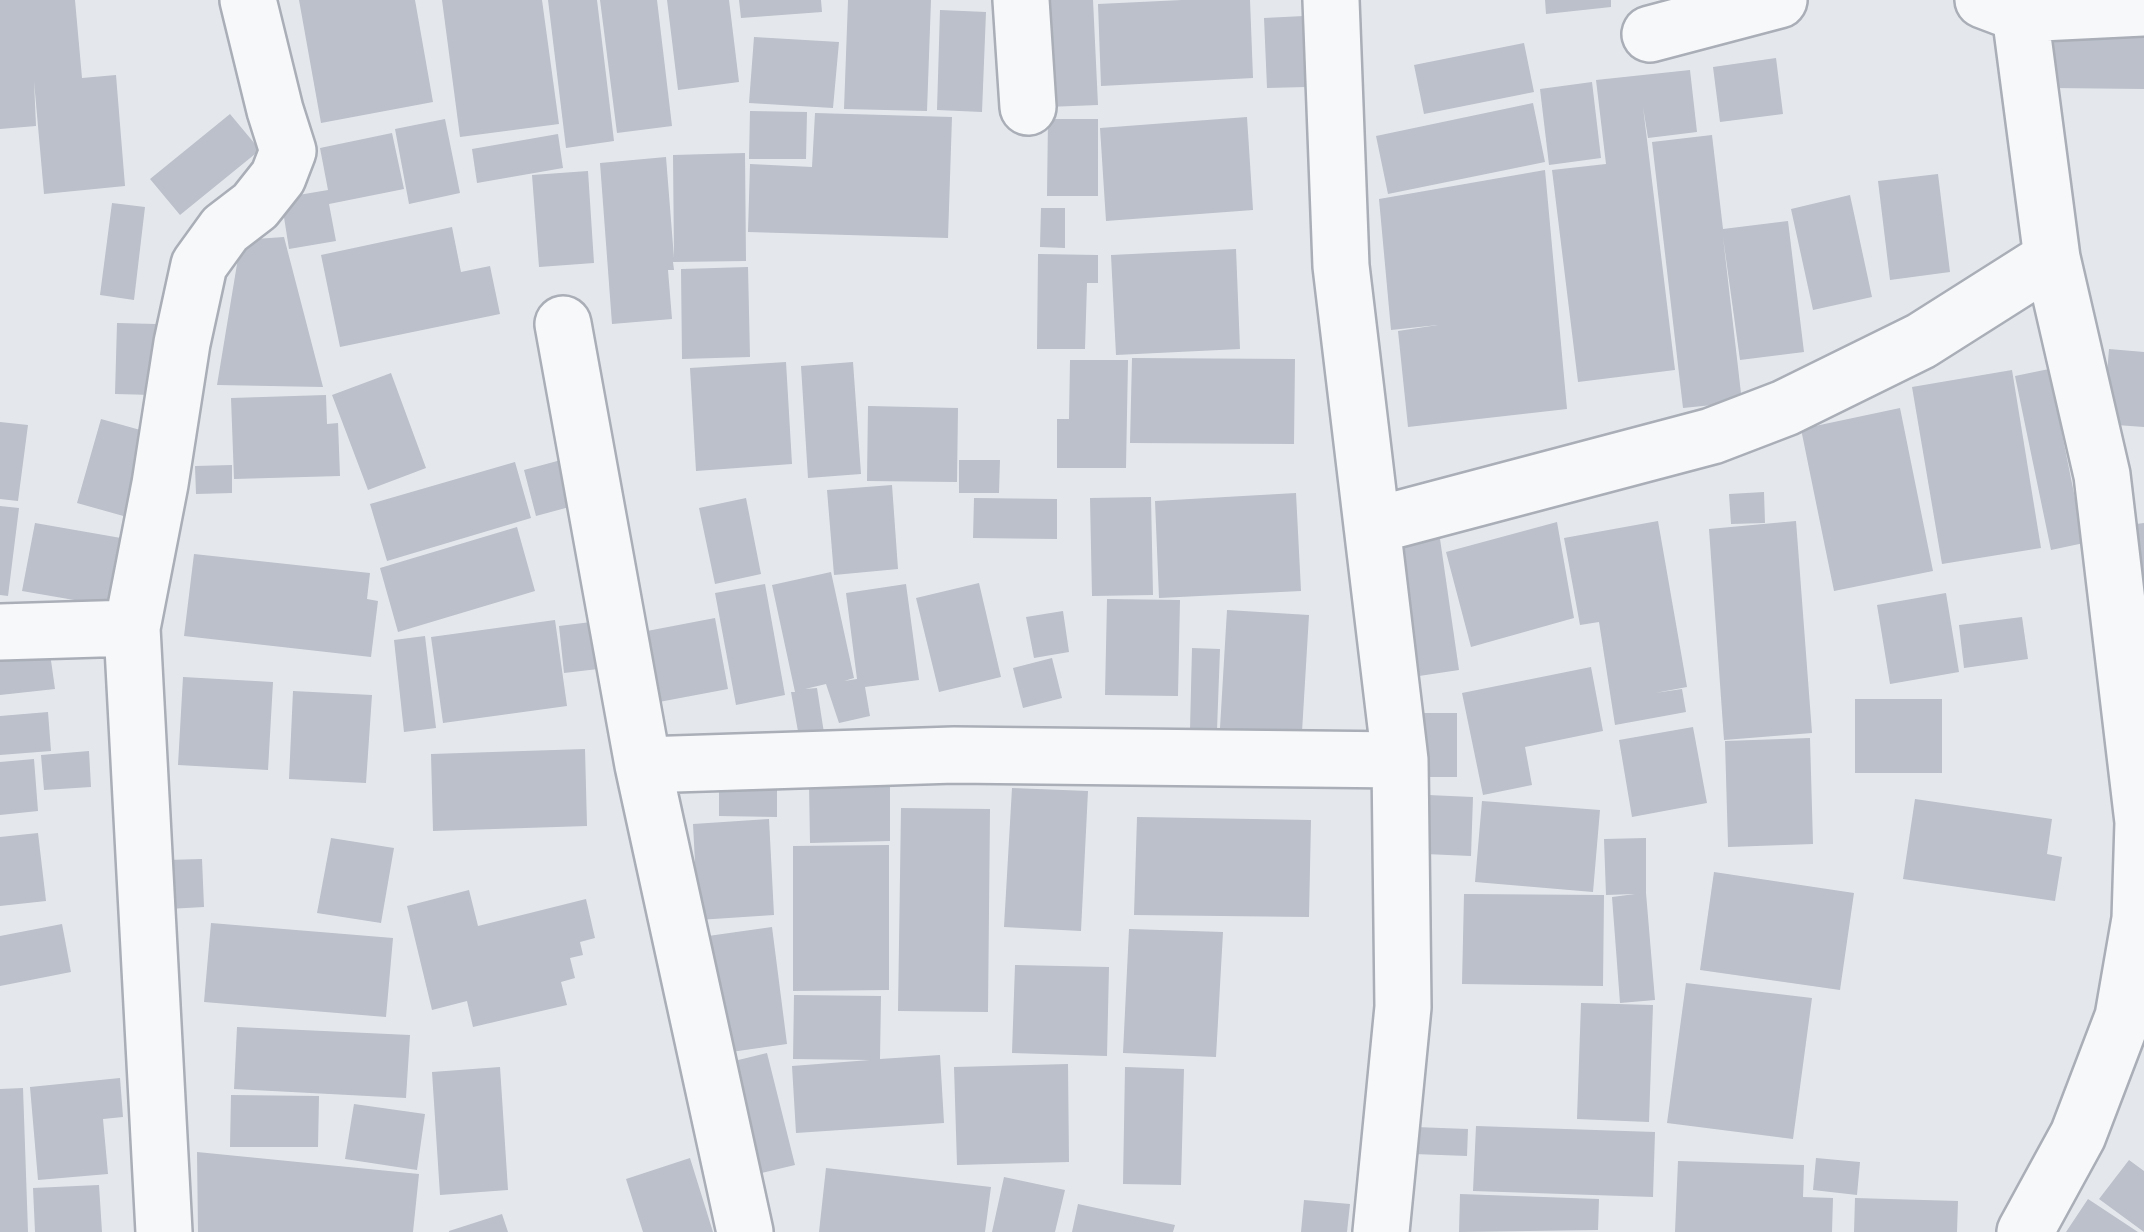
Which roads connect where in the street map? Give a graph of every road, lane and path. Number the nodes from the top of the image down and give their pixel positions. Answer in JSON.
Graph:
{"nodes":[{"id":1,"x":248,"y":0,"type":"edge"},
{"id":2,"x":1021,"y":0,"type":"edge"},
{"id":3,"x":1331,"y":0,"type":"edge"},
{"id":4,"x":1779,"y":0,"type":"edge"},
{"id":5,"x":2002,"y":7,"type":"edge"},
{"id":6,"x":2144,"y":8,"type":"edge"},
{"id":7,"x":1650,"y":34,"type":"dead end"},
{"id":8,"x":1028,"y":107,"type":"dead end"},
{"id":9,"x":2052,"y":258,"type":"junction"},
{"id":10,"x":563,"y":324,"type":"dead end"},
{"id":11,"x":2123,"y":475,"type":"edge"},
{"id":12,"x":1372,"y":526,"type":"junction"},
{"id":13,"x":132,"y":628,"type":"junction"},
{"id":14,"x":0,"y":632,"type":"edge"},
{"id":15,"x":1400,"y":760,"type":"junction"},
{"id":16,"x":643,"y":765,"type":"junction"},
{"id":17,"x":164,"y":1232,"type":"edge"},
{"id":18,"x":745,"y":1232,"type":"edge"},
{"id":19,"x":1381,"y":1232,"type":"edge"},
{"id":20,"x":2025,"y":1232,"type":"edge"}],
"edges":[{"from":1,"to":13,"type":"street"},
{"from":2,"to":8,"type":"street"},
{"from":3,"to":12,"type":"street"},
{"from":4,"to":7,"type":"street"},
{"from":5,"to":6,"type":"street"},
{"from":5,"to":9,"type":"street"},
{"from":9,"to":11,"type":"street"},
{"from":9,"to":12,"type":"street"},
{"from":10,"to":16,"type":"street"},
{"from":11,"to":20,"type":"street"},
{"from":12,"to":15,"type":"street"},
{"from":13,"to":14,"type":"street"},
{"from":13,"to":17,"type":"street"},
{"from":15,"to":16,"type":"street"},
{"from":15,"to":19,"type":"street"},
{"from":16,"to":18,"type":"street"}]}
